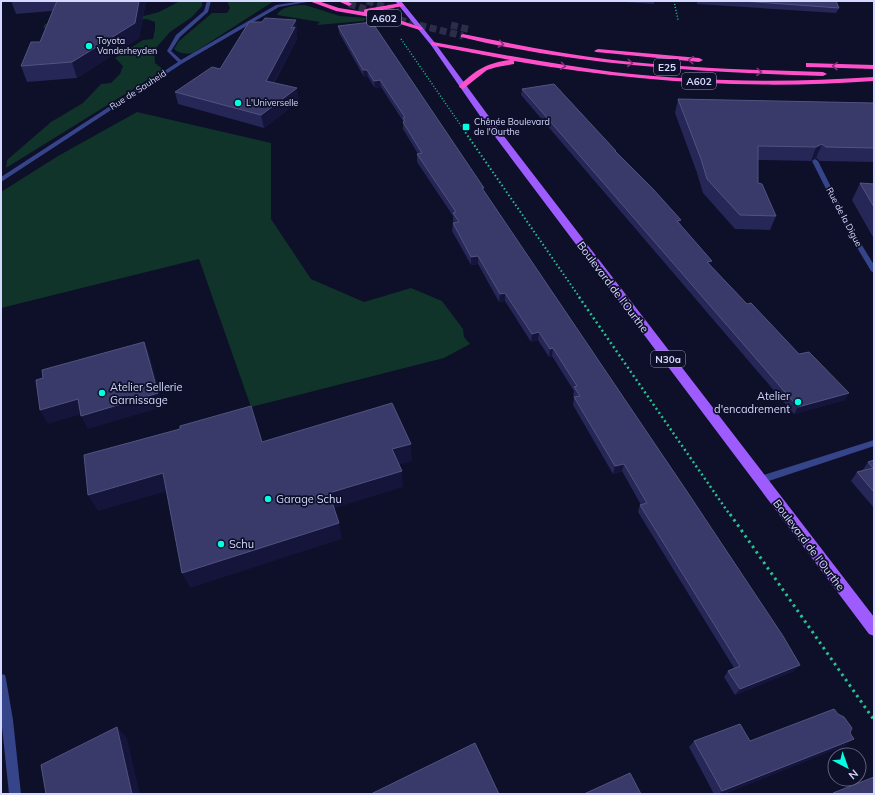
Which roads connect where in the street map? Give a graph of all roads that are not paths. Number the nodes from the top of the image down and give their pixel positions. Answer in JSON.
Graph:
{"nodes":[{"id":1,"x":210,"y":1,"type":"edge"},
{"id":2,"x":311,"y":1,"type":"edge"},
{"id":3,"x":341,"y":1,"type":"edge"},
{"id":4,"x":280,"y":3,"type":"edge"},
{"id":5,"x":400,"y":3,"type":"edge"},
{"id":6,"x":349,"y":4,"type":"dead end"},
{"id":7,"x":347,"y":13,"type":"junction"},
{"id":8,"x":420,"y":28,"type":"junction"},
{"id":9,"x":471,"y":30,"type":"tunnel mouth"},
{"id":10,"x":493,"y":34,"type":"dead end"},
{"id":11,"x":463,"y":36,"type":"tunnel mouth"},
{"id":12,"x":433,"y":44,"type":"junction"},
{"id":13,"x":591,"y":50,"type":"dead end"},
{"id":14,"x":524,"y":61,"type":"junction"},
{"id":15,"x":708,"y":61,"type":"dead end"},
{"id":16,"x":181,"y":62,"type":"junction"},
{"id":17,"x":803,"y":65,"type":"dead end"},
{"id":18,"x":874,"y":67,"type":"edge"},
{"id":19,"x":874,"y":75,"type":"edge"},
{"id":20,"x":874,"y":79,"type":"edge"},
{"id":21,"x":463,"y":87,"type":"junction"},
{"id":22,"x":815,"y":161,"type":"edge"},
{"id":23,"x":1,"y":180,"type":"edge"},
{"id":24,"x":874,"y":271,"type":"edge"},
{"id":25,"x":874,"y":443,"type":"edge"},
{"id":26,"x":760,"y":480,"type":"junction"},
{"id":27,"x":874,"y":629,"type":"edge"},
{"id":28,"x":1,"y":679,"type":"edge"},
{"id":29,"x":15,"y":794,"type":"edge"}],
"edges":[{"from":1,"to":16,"type":"street"},
{"from":2,"to":4,"type":"street","name":"Rue de Sauheid"},
{"from":2,"to":7,"type":"highway","number":"A602"},
{"from":3,"to":6,"type":"highway"},
{"from":4,"to":16,"type":"street","name":"Rue de Sauheid"},
{"from":5,"to":7,"type":"highway","number":"A602"},
{"from":5,"to":8,"type":"main road","name":"Boulevard de l'Ourthe","number":"N30a"},
{"from":7,"to":8,"type":"highway","number":"A602"},
{"from":8,"to":12,"type":"main road","name":"Boulevard de l'Ourthe","number":"N30a"},
{"from":9,"to":10,"type":"highway"},
{"from":11,"to":19,"type":"highway","number":"E25","one_way":true},
{"from":12,"to":14,"type":"highway","number":"A602"},
{"from":12,"to":21,"type":"main road","name":"Boulevard de l'Ourthe","number":"N30a"},
{"from":15,"to":13,"type":"highway","number":"E25","one_way":true},
{"from":14,"to":20,"type":"highway","number":"A602","one_way":true},
{"from":14,"to":21,"type":"highway","number":"A602"},
{"from":16,"to":23,"type":"street","name":"Rue de Sauheid"},
{"from":18,"to":17,"type":"highway","one_way":true},
{"from":21,"to":26,"type":"main road","name":"Boulevard de l'Ourthe","number":"N30a"},
{"from":22,"to":24,"type":"street","name":"Rue de la Digue"},
{"from":25,"to":26,"type":"street"},
{"from":26,"to":27,"type":"main road","name":"Boulevard de l'Ourthe","number":"N30a"},
{"from":28,"to":29,"type":"street"}]}
